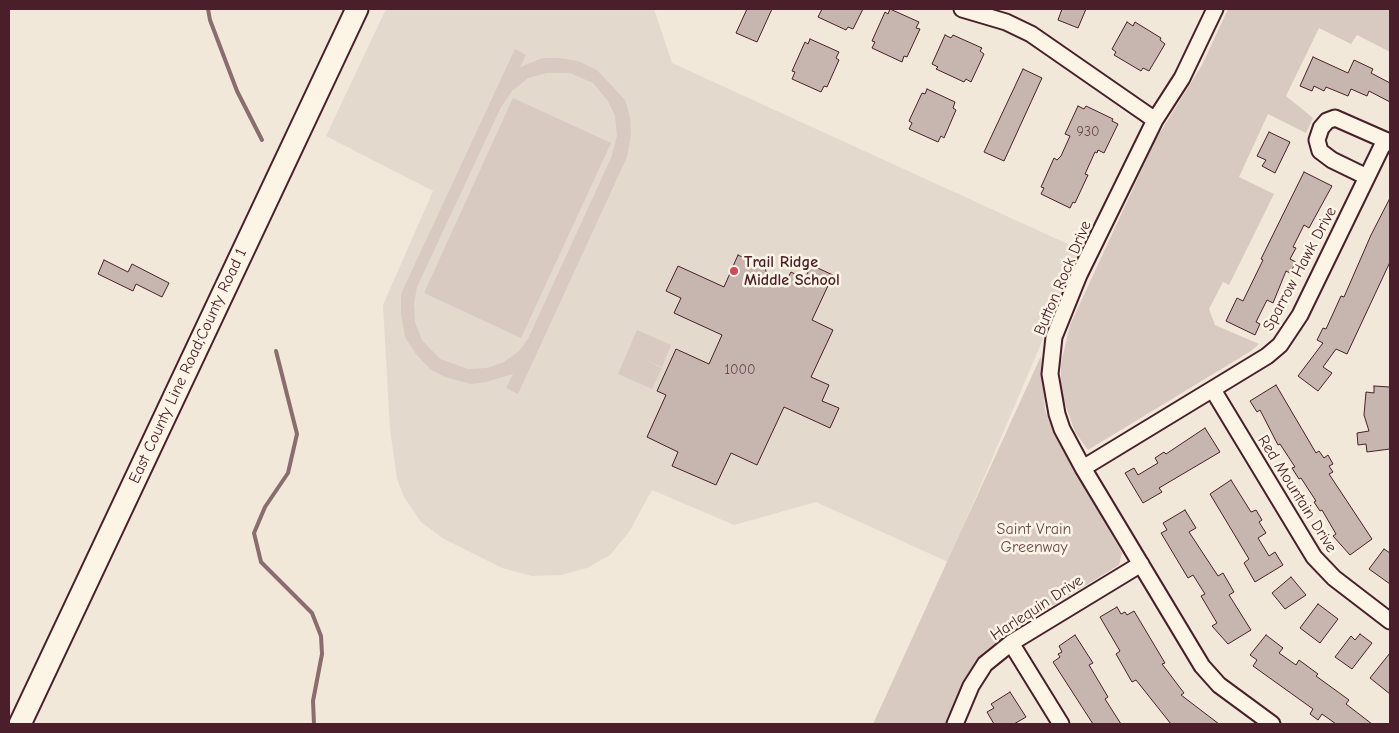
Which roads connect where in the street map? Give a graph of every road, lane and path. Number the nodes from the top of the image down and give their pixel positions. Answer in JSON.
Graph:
{"nodes":[{"id":1,"x":356,"y":9,"type":"edge"},
{"id":2,"x":962,"y":9,"type":"edge"},
{"id":3,"x":1215,"y":9,"type":"edge"},
{"id":4,"x":1156,"y":120,"type":"junction"},
{"id":5,"x":1388,"y":141,"type":"edge"},
{"id":6,"x":1367,"y":177,"type":"junction"},
{"id":7,"x":1213,"y":390,"type":"junction"},
{"id":8,"x":1083,"y":468,"type":"junction"},
{"id":9,"x":1142,"y":564,"type":"junction"},
{"id":10,"x":1390,"y":621,"type":"edge"},
{"id":11,"x":1011,"y":643,"type":"junction"},
{"id":12,"x":20,"y":724,"type":"edge"},
{"id":13,"x":955,"y":724,"type":"edge"},
{"id":14,"x":1060,"y":724,"type":"edge"},
{"id":15,"x":1272,"y":724,"type":"edge"}],
"edges":[{"from":1,"to":12,"type":"main road","name":"East County Line Road;County Road 1"},
{"from":2,"to":4,"type":"street"},
{"from":3,"to":4,"type":"street","name":"Button Rock Drive"},
{"from":4,"to":8,"type":"street","name":"Button Rock Drive"},
{"from":5,"to":6,"type":"street","name":"Sparrow Hawk Drive"},
{"from":5,"to":6,"type":"street"},
{"from":6,"to":7,"type":"street","name":"Sparrow Hawk Drive"},
{"from":7,"to":8,"type":"street","name":"Sparrow Hawk Drive"},
{"from":7,"to":10,"type":"street","name":"Red Mountain Drive"},
{"from":8,"to":9,"type":"street","name":"Button Rock Drive"},
{"from":9,"to":11,"type":"street","name":"Harlequin Drive"},
{"from":9,"to":15,"type":"street","name":"Button Rock Drive"},
{"from":11,"to":13,"type":"street","name":"Harlequin Drive"},
{"from":11,"to":14,"type":"street"}]}
